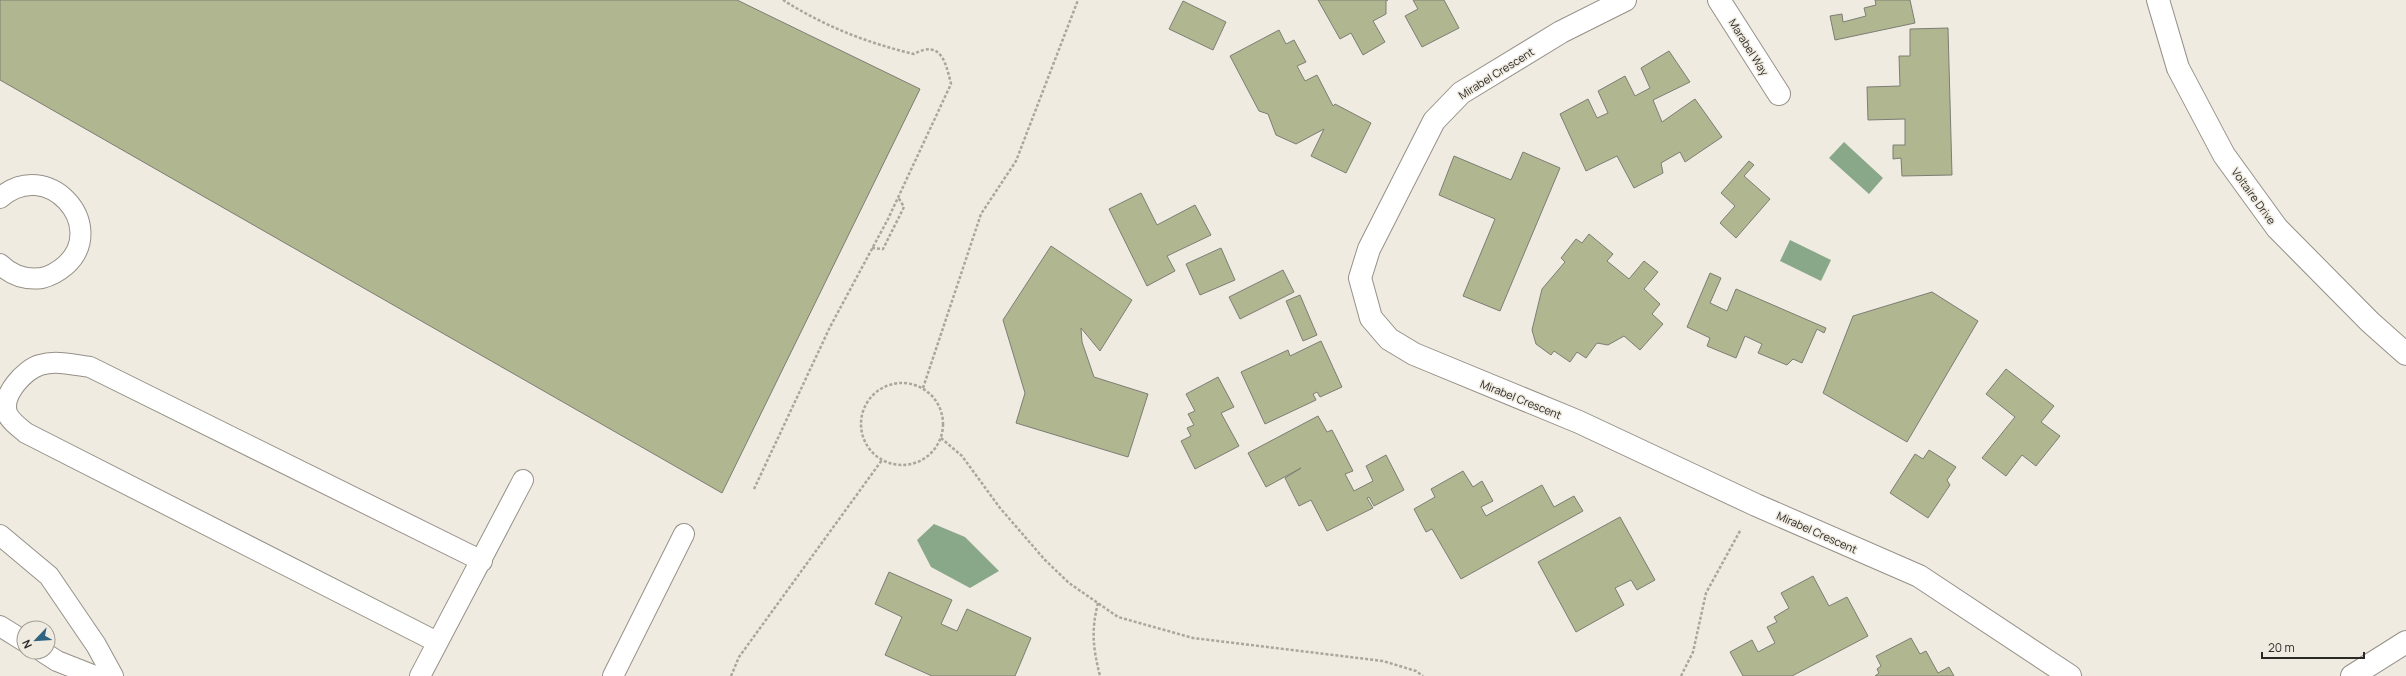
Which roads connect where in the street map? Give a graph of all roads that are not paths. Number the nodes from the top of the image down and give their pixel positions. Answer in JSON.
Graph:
{"nodes":[{"id":1,"x":1625,"y":0,"type":"edge"},
{"id":2,"x":1719,"y":0,"type":"edge"},
{"id":3,"x":2158,"y":0,"type":"edge"},
{"id":4,"x":1779,"y":94,"type":"dead end"},
{"id":5,"x":0,"y":198,"type":"edge"},
{"id":6,"x":0,"y":264,"type":"edge"},
{"id":7,"x":2406,"y":354,"type":"edge"},
{"id":8,"x":523,"y":480,"type":"dead end"},
{"id":9,"x":684,"y":534,"type":"dead end"},
{"id":10,"x":0,"y":535,"type":"edge"},
{"id":11,"x":482,"y":561,"type":"junction"},
{"id":12,"x":0,"y":626,"type":"edge"},
{"id":13,"x":16,"y":636,"type":"edge"},
{"id":14,"x":437,"y":642,"type":"junction"},
{"id":15,"x":2406,"y":642,"type":"edge"},
{"id":16,"x":55,"y":660,"type":"edge"},
{"id":17,"x":94,"y":676,"type":"edge"},
{"id":18,"x":112,"y":676,"type":"edge"},
{"id":19,"x":420,"y":676,"type":"edge"},
{"id":20,"x":613,"y":676,"type":"edge"},
{"id":21,"x":2070,"y":676,"type":"edge"},
{"id":22,"x":2352,"y":676,"type":"edge"}],
"edges":[{"from":1,"to":21,"type":"street","name":"Mirabel Crescent"},
{"from":2,"to":4,"type":"street","name":"Marabel Way"},
{"from":3,"to":7,"type":"street","name":"Voltaire Drive"},
{"from":5,"to":6,"type":"lane"},
{"from":8,"to":11,"type":"lane"},
{"from":9,"to":20,"type":"lane"},
{"from":10,"to":18,"type":"lane"},
{"from":11,"to":14,"type":"lane"},
{"from":11,"to":14,"type":"lane"},
{"from":12,"to":13,"type":"lane"},
{"from":14,"to":19,"type":"lane"},
{"from":15,"to":22,"type":"street"},
{"from":16,"to":17,"type":"lane"}]}
